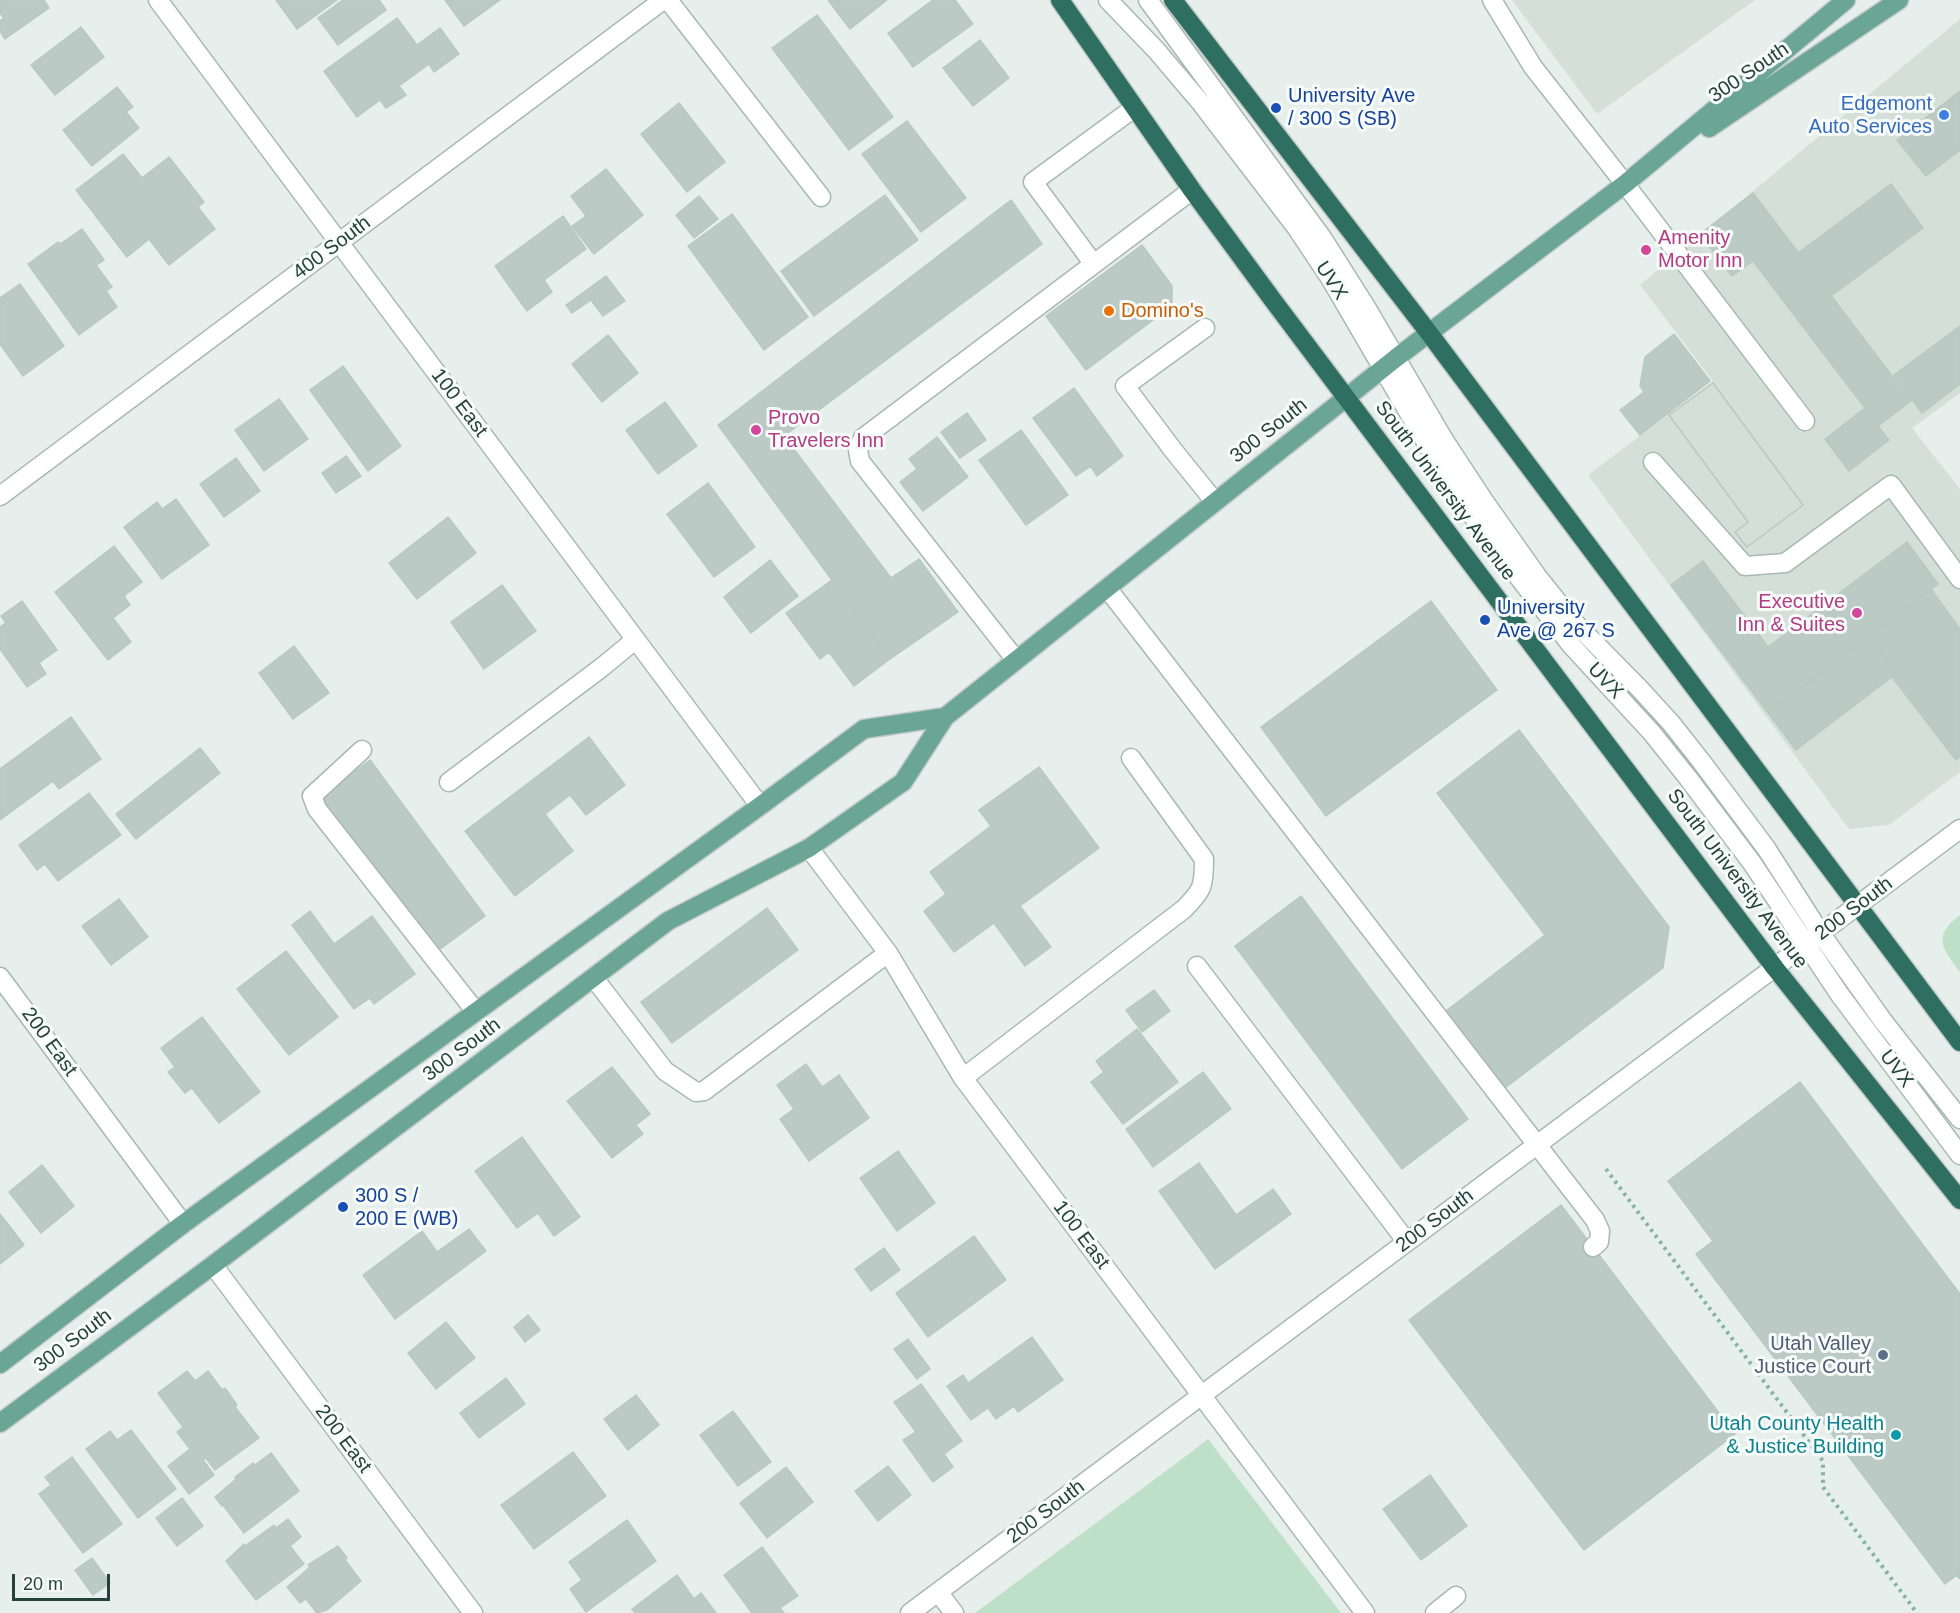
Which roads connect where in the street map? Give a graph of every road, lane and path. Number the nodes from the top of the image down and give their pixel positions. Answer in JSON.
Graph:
{"nodes":[{"id":1,"x":158,"y":0,"type":"edge"},
{"id":2,"x":663,"y":0,"type":"edge"},
{"id":3,"x":668,"y":0,"type":"edge"},
{"id":4,"x":1060,"y":0,"type":"edge"},
{"id":5,"x":1108,"y":0,"type":"edge"},
{"id":6,"x":1148,"y":0,"type":"edge"},
{"id":7,"x":1173,"y":0,"type":"edge"},
{"id":8,"x":1492,"y":0,"type":"edge"},
{"id":9,"x":1846,"y":0,"type":"edge"},
{"id":10,"x":1899,"y":0,"type":"edge"},
{"id":11,"x":1134,"y":108,"type":"junction"},
{"id":12,"x":1625,"y":184,"type":"junction"},
{"id":13,"x":1191,"y":190,"type":"junction"},
{"id":14,"x":821,"y":196,"type":"dead end"},
{"id":15,"x":339,"y":243,"type":"junction"},
{"id":16,"x":1093,"y":263,"type":"junction"},
{"id":17,"x":1205,"y":328,"type":"dead end"},
{"id":18,"x":1429,"y":333,"type":"junction"},
{"id":19,"x":1390,"y":363,"type":"junction"},
{"id":20,"x":1347,"y":398,"type":"junction"},
{"id":21,"x":1805,"y":421,"type":"dead end"},
{"id":22,"x":1653,"y":462,"type":"dead end"},
{"id":23,"x":0,"y":496,"type":"edge"},
{"id":24,"x":1215,"y":502,"type":"junction"},
{"id":25,"x":1960,"y":579,"type":"edge"},
{"id":26,"x":1107,"y":588,"type":"junction"},
{"id":27,"x":636,"y":640,"type":"junction"},
{"id":28,"x":1016,"y":660,"type":"junction"},
{"id":29,"x":945,"y":717,"type":"junction"},
{"id":30,"x":362,"y":750,"type":"dead end"},
{"id":31,"x":1131,"y":758,"type":"dead end"},
{"id":32,"x":449,"y":782,"type":"dead end"},
{"id":33,"x":760,"y":806,"type":"junction"},
{"id":34,"x":1960,"y":829,"type":"edge"},
{"id":35,"x":809,"y":848,"type":"junction"},
{"id":36,"x":1858,"y":906,"type":"junction"},
{"id":37,"x":1814,"y":939,"type":"junction"},
{"id":38,"x":888,"y":953,"type":"junction"},
{"id":39,"x":1197,"y":966,"type":"dead end"},
{"id":40,"x":1775,"y":968,"type":"junction"},
{"id":41,"x":0,"y":976,"type":"edge"},
{"id":42,"x":594,"y":978,"type":"junction"},
{"id":43,"x":476,"y":1012,"type":"junction"},
{"id":44,"x":1960,"y":1042,"type":"edge"},
{"id":45,"x":963,"y":1078,"type":"junction"},
{"id":46,"x":1960,"y":1119,"type":"edge"},
{"id":47,"x":1537,"y":1145,"type":"junction"},
{"id":48,"x":1960,"y":1155,"type":"edge"},
{"id":49,"x":1606,"y":1169,"type":"dead end"},
{"id":50,"x":1960,"y":1200,"type":"edge"},
{"id":51,"x":183,"y":1224,"type":"junction"},
{"id":52,"x":1407,"y":1242,"type":"junction"},
{"id":53,"x":1593,"y":1247,"type":"dead end"},
{"id":54,"x":213,"y":1265,"type":"junction"},
{"id":55,"x":0,"y":1364,"type":"edge"},
{"id":56,"x":1201,"y":1396,"type":"junction"},
{"id":57,"x":0,"y":1422,"type":"edge"},
{"id":58,"x":939,"y":1592,"type":"junction"},
{"id":59,"x":1456,"y":1596,"type":"dead end"},
{"id":60,"x":473,"y":1613,"type":"edge"},
{"id":61,"x":910,"y":1613,"type":"edge"},
{"id":62,"x":954,"y":1613,"type":"edge"},
{"id":63,"x":1365,"y":1613,"type":"edge"},
{"id":64,"x":1435,"y":1613,"type":"edge"},
{"id":65,"x":1917,"y":1613,"type":"edge"}],
"edges":[{"from":1,"to":15,"type":"street","name":"100 East"},
{"from":2,"to":15,"type":"street","name":"400 South"},
{"from":3,"to":14,"type":"street"},
{"from":4,"to":11,"type":"highway","name":"South University Avenue"},
{"from":5,"to":19,"type":"street","name":"UVX"},
{"from":6,"to":19,"type":"street","name":"UVX"},
{"from":7,"to":18,"type":"highway"},
{"from":8,"to":12,"type":"street"},
{"from":9,"to":12,"type":"main road","name":"300 South"},
{"from":10,"to":12,"type":"main road","name":"300 South"},
{"from":11,"to":13,"type":"highway","name":"South University Avenue"},
{"from":11,"to":16,"type":"street"},
{"from":12,"to":18,"type":"main road","name":"300 South"},
{"from":12,"to":21,"type":"street"},
{"from":13,"to":16,"type":"street"},
{"from":13,"to":20,"type":"highway","name":"South University Avenue"},
{"from":15,"to":23,"type":"street","name":"400 South"},
{"from":15,"to":27,"type":"street","name":"100 East"},
{"from":16,"to":28,"type":"street"},
{"from":17,"to":24,"type":"street"},
{"from":18,"to":19,"type":"main road","name":"300 South"},
{"from":18,"to":36,"type":"highway"},
{"from":19,"to":20,"type":"main road","name":"300 South"},
{"from":19,"to":37,"type":"street","name":"UVX"},
{"from":20,"to":24,"type":"main road","name":"300 South"},
{"from":20,"to":40,"type":"highway","name":"South University Avenue"},
{"from":22,"to":25,"type":"street"},
{"from":24,"to":26,"type":"main road","name":"300 South"},
{"from":26,"to":28,"type":"main road","name":"300 South"},
{"from":26,"to":47,"type":"street"},
{"from":27,"to":32,"type":"street"},
{"from":27,"to":33,"type":"street","name":"100 East"},
{"from":28,"to":29,"type":"main road","name":"300 South"},
{"from":29,"to":33,"type":"main road","name":"300 South"},
{"from":29,"to":35,"type":"main road","name":"300 South"},
{"from":30,"to":43,"type":"street"},
{"from":31,"to":45,"type":"street"},
{"from":33,"to":43,"type":"main road","name":"300 South"},
{"from":34,"to":36,"type":"street","name":"200 South"},
{"from":35,"to":38,"type":"street","name":"100 East"},
{"from":35,"to":42,"type":"main road","name":"300 South"},
{"from":36,"to":37,"type":"street","name":"200 South"},
{"from":36,"to":44,"type":"highway"},
{"from":37,"to":40,"type":"street","name":"200 South"},
{"from":37,"to":46,"type":"street","name":"UVX"},
{"from":37,"to":48,"type":"street","name":"UVX"},
{"from":38,"to":42,"type":"street"},
{"from":38,"to":45,"type":"street","name":"100 East"},
{"from":39,"to":52,"type":"street"},
{"from":40,"to":47,"type":"street","name":"200 South"},
{"from":40,"to":50,"type":"highway","name":"South University Avenue"},
{"from":41,"to":51,"type":"street","name":"200 East"},
{"from":42,"to":54,"type":"main road","name":"300 South"},
{"from":43,"to":51,"type":"main road","name":"300 South"},
{"from":45,"to":56,"type":"street","name":"100 East"},
{"from":47,"to":52,"type":"street","name":"200 South"},
{"from":47,"to":53,"type":"street"},
{"from":49,"to":65,"type":"path"},
{"from":51,"to":55,"type":"main road","name":"300 South"},
{"from":52,"to":56,"type":"street","name":"200 South"},
{"from":54,"to":57,"type":"main road","name":"300 South"},
{"from":54,"to":60,"type":"street","name":"200 East"},
{"from":56,"to":58,"type":"street","name":"200 South"},
{"from":56,"to":63,"type":"street","name":"100 East"},
{"from":58,"to":61,"type":"street","name":"200 South"},
{"from":58,"to":62,"type":"street"},
{"from":59,"to":64,"type":"street"}]}
